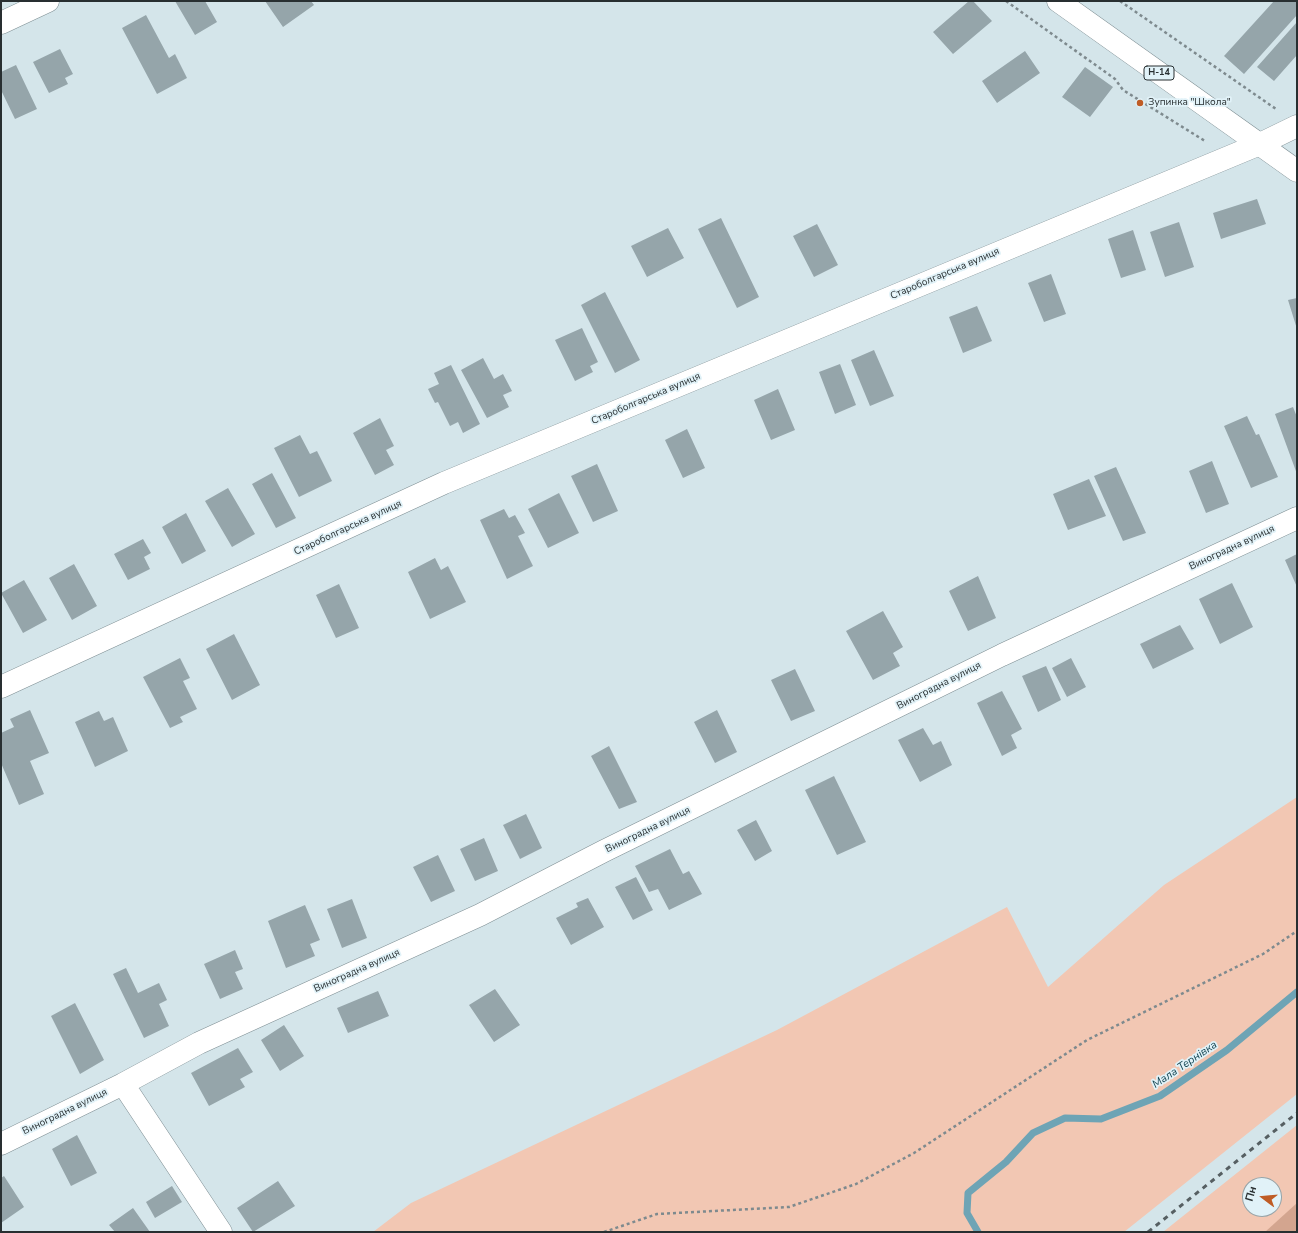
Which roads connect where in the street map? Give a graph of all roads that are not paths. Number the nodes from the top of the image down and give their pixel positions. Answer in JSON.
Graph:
{"nodes":[{"id":1,"x":48,"y":1,"type":"edge"},
{"id":2,"x":1058,"y":1,"type":"edge"},
{"id":3,"x":1,"y":23,"type":"edge"},
{"id":4,"x":1297,"y":126,"type":"edge"},
{"id":5,"x":1260,"y":144,"type":"junction"},
{"id":6,"x":1297,"y":171,"type":"edge"},
{"id":7,"x":1297,"y":518,"type":"edge"},
{"id":8,"x":1,"y":687,"type":"edge"},
{"id":9,"x":123,"y":1084,"type":"junction"},
{"id":10,"x":1,"y":1144,"type":"edge"},
{"id":11,"x":221,"y":1232,"type":"edge"}],
"edges":[{"from":1,"to":3,"type":"street"},
{"from":2,"to":5,"type":"street","number":"Н-14"},
{"from":4,"to":5,"type":"street","name":"Староболгарська вулиця"},
{"from":5,"to":6,"type":"street","number":"Н-14"},
{"from":5,"to":8,"type":"street","name":"Староболгарська вулиця"},
{"from":7,"to":9,"type":"street","name":"Виноградна вулиця"},
{"from":9,"to":10,"type":"street","name":"Виноградна вулиця"},
{"from":9,"to":11,"type":"street"}]}
